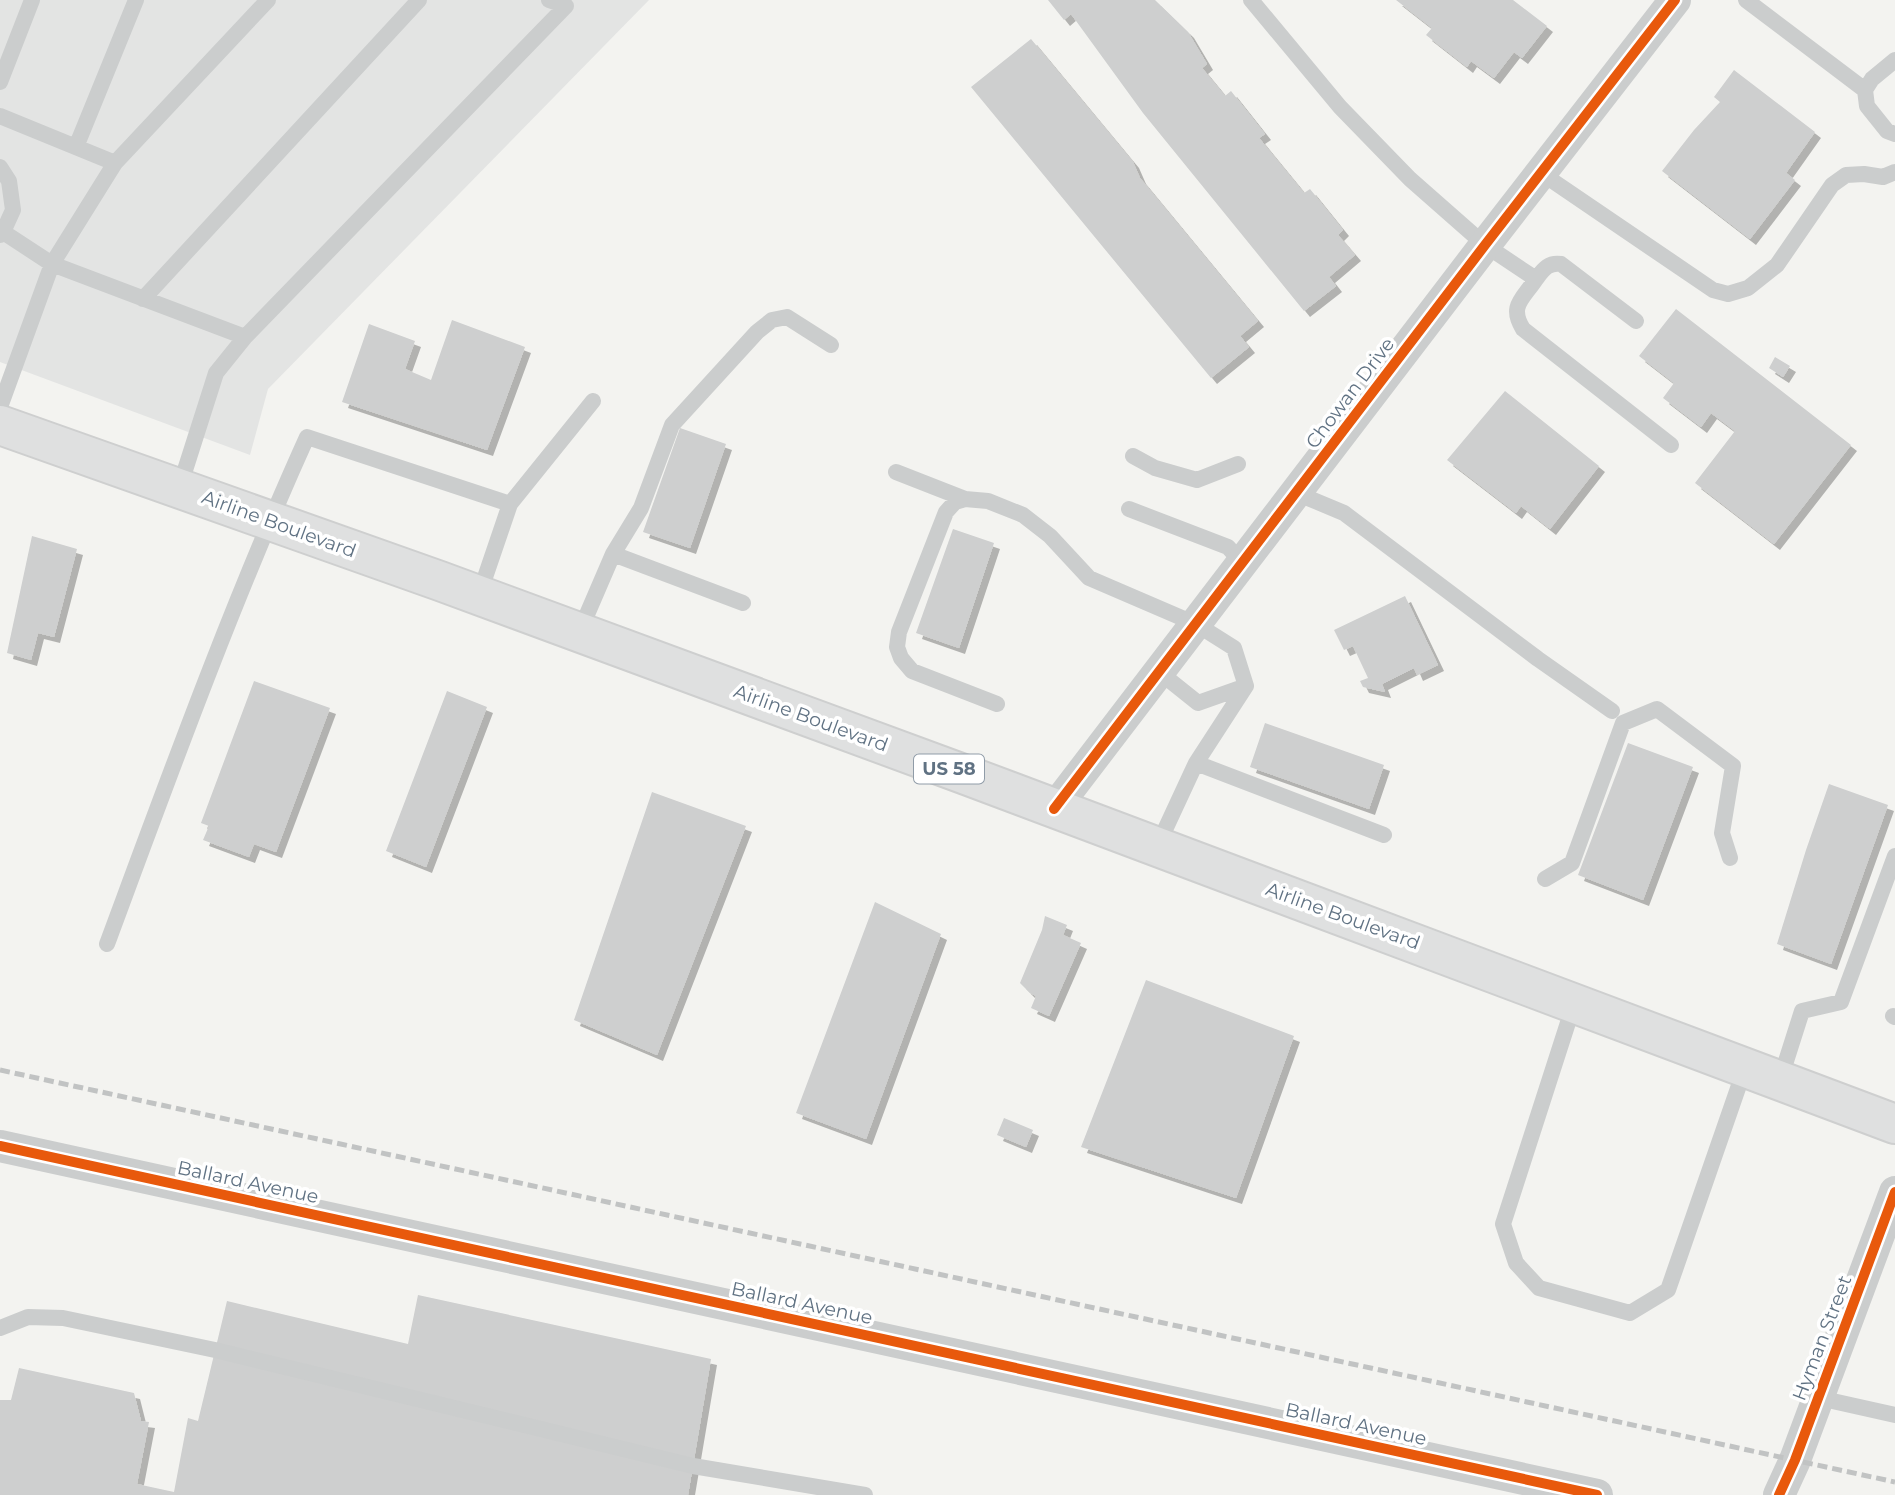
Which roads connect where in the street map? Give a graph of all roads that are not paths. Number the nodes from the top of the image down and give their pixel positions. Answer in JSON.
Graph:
{"nodes":[{"id":1,"x":32,"y":0,"type":"edge"},
{"id":2,"x":136,"y":0,"type":"edge"},
{"id":3,"x":268,"y":0,"type":"edge"},
{"id":4,"x":419,"y":0,"type":"edge"},
{"id":5,"x":550,"y":0,"type":"edge"},
{"id":6,"x":1251,"y":0,"type":"edge"},
{"id":7,"x":1675,"y":0,"type":"edge"},
{"id":8,"x":1746,"y":0,"type":"edge"},
{"id":9,"x":1895,"y":60,"type":"edge"},
{"id":10,"x":0,"y":82,"type":"edge"},
{"id":11,"x":1866,"y":90,"type":"junction"},
{"id":12,"x":0,"y":116,"type":"edge"},
{"id":13,"x":1895,"y":134,"type":"edge"},
{"id":14,"x":76,"y":147,"type":"junction"},
{"id":15,"x":115,"y":163,"type":"junction"},
{"id":16,"x":1895,"y":172,"type":"edge"},
{"id":17,"x":1541,"y":173,"type":"junction"},
{"id":18,"x":2,"y":177,"type":"edge"},
{"id":19,"x":1,"y":234,"type":"edge"},
{"id":20,"x":1485,"y":245,"type":"junction"},
{"id":21,"x":52,"y":264,"type":"junction"},
{"id":22,"x":1535,"y":279,"type":"junction"},
{"id":23,"x":143,"y":299,"type":"junction"},
{"id":24,"x":1636,"y":321,"type":"dead end"},
{"id":25,"x":245,"y":337,"type":"junction"},
{"id":26,"x":831,"y":345,"type":"dead end"},
{"id":27,"x":593,"y":401,"type":"dead end"},
{"id":28,"x":0,"y":407,"type":"edge"},
{"id":29,"x":0,"y":425,"type":"edge"},
{"id":30,"x":1671,"y":445,"type":"dead end"},
{"id":31,"x":1133,"y":456,"type":"dead end"},
{"id":32,"x":1238,"y":464,"type":"dead end"},
{"id":33,"x":896,"y":472,"type":"dead end"},
{"id":34,"x":179,"y":489,"type":"junction"},
{"id":35,"x":1296,"y":493,"type":"junction"},
{"id":36,"x":965,"y":499,"type":"junction"},
{"id":37,"x":510,"y":504,"type":"junction"},
{"id":38,"x":1129,"y":509,"type":"dead end"},
{"id":39,"x":269,"y":521,"type":"junction"},
{"id":40,"x":613,"y":554,"type":"junction"},
{"id":41,"x":1242,"y":563,"type":"junction"},
{"id":42,"x":479,"y":596,"type":"junction"},
{"id":43,"x":743,"y":603,"type":"dead end"},
{"id":44,"x":1196,"y":624,"type":"junction"},
{"id":45,"x":579,"y":633,"type":"junction"},
{"id":46,"x":1158,"y":671,"type":"junction"},
{"id":47,"x":1246,"y":686,"type":"junction"},
{"id":48,"x":997,"y":704,"type":"dead end"},
{"id":49,"x":1612,"y":711,"type":"dead end"},
{"id":50,"x":1196,"y":763,"type":"junction"},
{"id":51,"x":1055,"y":809,"type":"junction"},
{"id":52,"x":1384,"y":835,"type":"dead end"},
{"id":53,"x":1157,"y":847,"type":"junction"},
{"id":54,"x":1895,"y":856,"type":"edge"},
{"id":55,"x":1730,"y":858,"type":"dead end"},
{"id":56,"x":1545,"y":879,"type":"dead end"},
{"id":57,"x":107,"y":944,"type":"dead end"},
{"id":58,"x":1574,"y":1003,"type":"junction"},
{"id":59,"x":1763,"y":1074,"type":"junction"},
{"id":60,"x":1895,"y":1124,"type":"edge"},
{"id":61,"x":0,"y":1146,"type":"edge"},
{"id":62,"x":1895,"y":1192,"type":"edge"},
{"id":63,"x":1889,"y":1231,"type":"edge"},
{"id":64,"x":0,"y":1328,"type":"edge"},
{"id":65,"x":1819,"y":1398,"type":"junction"},
{"id":66,"x":1895,"y":1415,"type":"edge"},
{"id":67,"x":865,"y":1495,"type":"edge"},
{"id":68,"x":1597,"y":1495,"type":"edge"},
{"id":69,"x":1779,"y":1495,"type":"edge"}],
"edges":[{"from":1,"to":10,"type":"lane"},
{"from":2,"to":14,"type":"lane"},
{"from":3,"to":15,"type":"lane"},
{"from":4,"to":23,"type":"lane"},
{"from":5,"to":25,"type":"lane"},
{"from":6,"to":20,"type":"lane"},
{"from":7,"to":17,"type":"street","name":"Chowan Drive"},
{"from":8,"to":11,"type":"lane"},
{"from":9,"to":11,"type":"lane"},
{"from":11,"to":13,"type":"lane"},
{"from":12,"to":14,"type":"lane"},
{"from":14,"to":15,"type":"lane"},
{"from":15,"to":21,"type":"lane"},
{"from":16,"to":17,"type":"lane"},
{"from":17,"to":20,"type":"street","name":"Chowan Drive"},
{"from":18,"to":19,"type":"lane"},
{"from":19,"to":21,"type":"lane"},
{"from":20,"to":22,"type":"lane"},
{"from":20,"to":35,"type":"street","name":"Chowan Drive"},
{"from":21,"to":23,"type":"lane"},
{"from":21,"to":28,"type":"lane"},
{"from":22,"to":24,"type":"lane"},
{"from":22,"to":30,"type":"lane"},
{"from":23,"to":25,"type":"lane"},
{"from":25,"to":34,"type":"lane"},
{"from":26,"to":40,"type":"lane"},
{"from":27,"to":37,"type":"lane"},
{"from":29,"to":34,"type":"main road","name":"Airline Boulevard","number":"US 58"},
{"from":31,"to":32,"type":"lane"},
{"from":33,"to":36,"type":"lane"},
{"from":34,"to":39,"type":"main road","name":"Airline Boulevard","number":"US 58"},
{"from":35,"to":41,"type":"street","name":"Chowan Drive"},
{"from":35,"to":49,"type":"lane"},
{"from":36,"to":44,"type":"lane"},
{"from":36,"to":48,"type":"lane"},
{"from":37,"to":39,"type":"lane"},
{"from":37,"to":42,"type":"lane"},
{"from":38,"to":41,"type":"lane"},
{"from":39,"to":42,"type":"main road","name":"Airline Boulevard","number":"US 58"},
{"from":39,"to":57,"type":"lane"},
{"from":40,"to":43,"type":"lane"},
{"from":40,"to":45,"type":"lane"},
{"from":41,"to":44,"type":"street","name":"Chowan Drive"},
{"from":42,"to":45,"type":"main road","name":"Airline Boulevard","number":"US 58"},
{"from":44,"to":46,"type":"street","name":"Chowan Drive"},
{"from":44,"to":47,"type":"lane"},
{"from":45,"to":51,"type":"main road","name":"Airline Boulevard","number":"US 58"},
{"from":46,"to":47,"type":"lane"},
{"from":46,"to":51,"type":"street","name":"Chowan Drive"},
{"from":47,"to":50,"type":"lane"},
{"from":50,"to":52,"type":"lane"},
{"from":50,"to":53,"type":"lane"},
{"from":51,"to":53,"type":"main road","name":"Airline Boulevard","number":"US 58"},
{"from":53,"to":58,"type":"main road","name":"Airline Boulevard","number":"US 58"},
{"from":54,"to":59,"type":"lane"},
{"from":55,"to":56,"type":"lane"},
{"from":58,"to":59,"type":"main road","name":"Airline Boulevard","number":"US 58"},
{"from":58,"to":59,"type":"lane"},
{"from":59,"to":60,"type":"main road","name":"Airline Boulevard","number":"US 58"},
{"from":61,"to":68,"type":"street","name":"Ballard Avenue"},
{"from":62,"to":63,"type":"street","name":"Hyman Street"},
{"from":63,"to":65,"type":"street","name":"Hyman Street"},
{"from":64,"to":67,"type":"lane"},
{"from":65,"to":66,"type":"lane"},
{"from":65,"to":69,"type":"street","name":"Hyman Street"}]}
